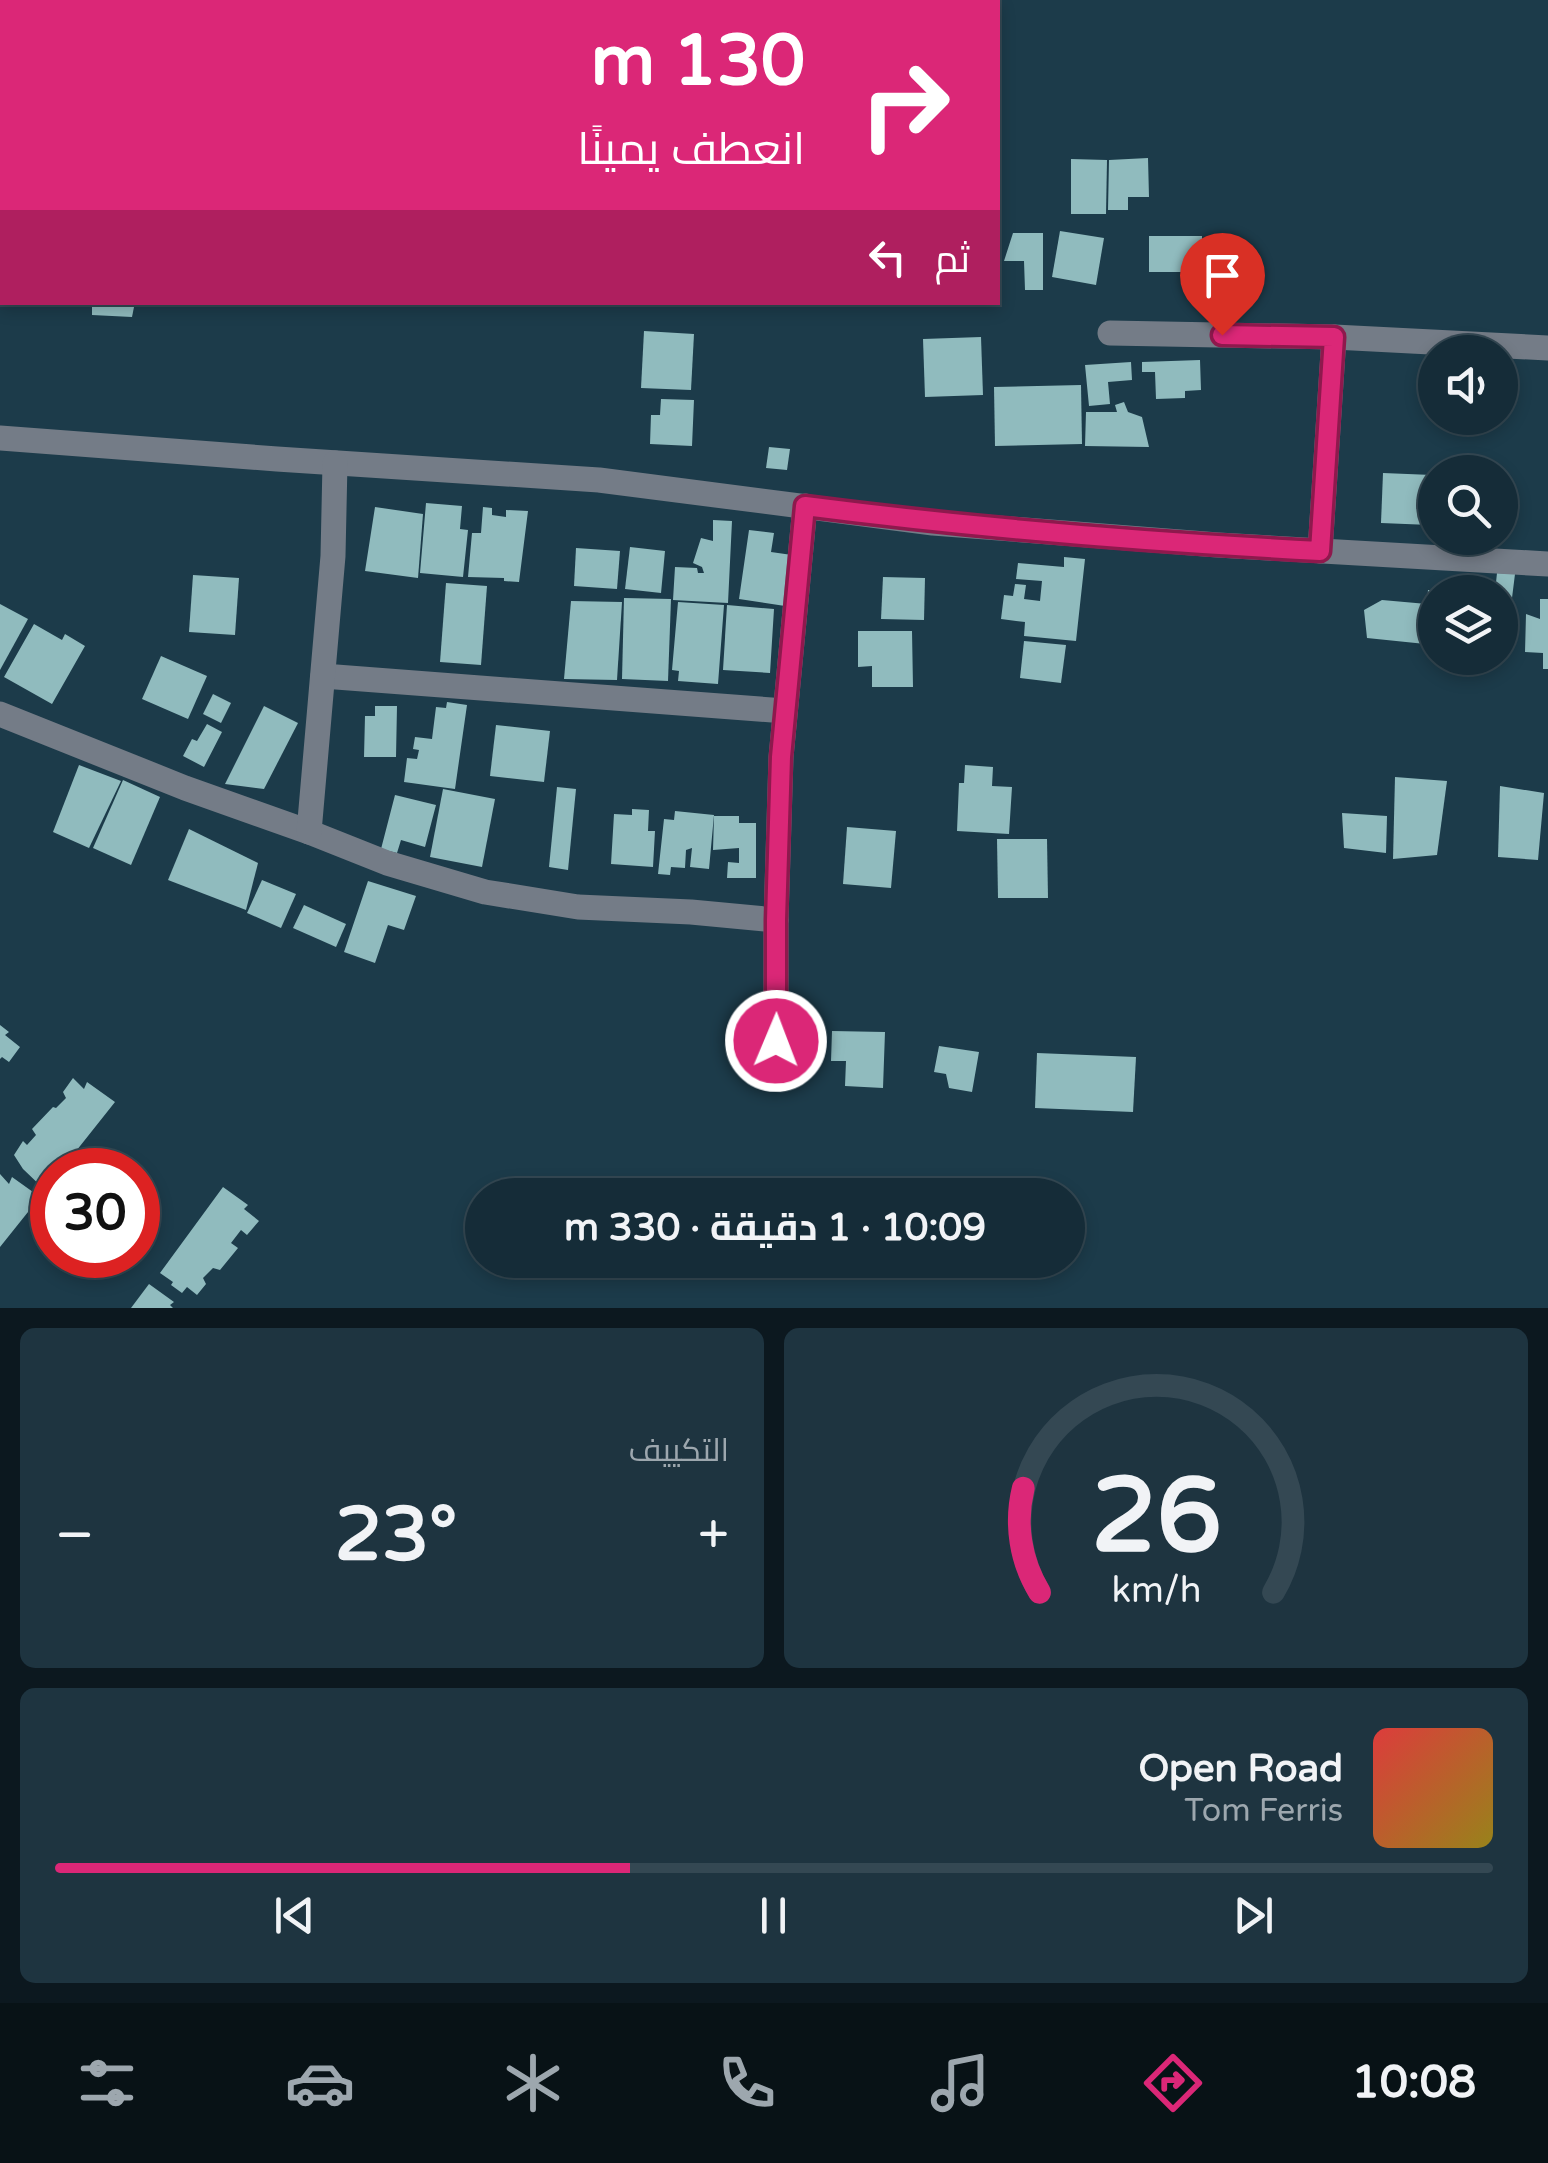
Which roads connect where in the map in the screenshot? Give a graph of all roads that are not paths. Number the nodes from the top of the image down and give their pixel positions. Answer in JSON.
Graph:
{"nodes":[{"id":1,"x":1110,"y":333,"type":"dead end"},
{"id":2,"x":1334,"y":337,"type":"junction"},
{"id":3,"x":1548,"y":348,"type":"edge"},
{"id":4,"x":0,"y":438,"type":"edge"},
{"id":5,"x":335,"y":463,"type":"junction"},
{"id":6,"x":805,"y":506,"type":"junction"},
{"id":7,"x":1320,"y":551,"type":"junction"},
{"id":8,"x":1548,"y":564,"type":"edge"},
{"id":9,"x":323,"y":676,"type":"junction"},
{"id":10,"x":785,"y":711,"type":"junction"},
{"id":11,"x":0,"y":714,"type":"edge"},
{"id":12,"x":309,"y":832,"type":"junction"},
{"id":13,"x":776,"y":920,"type":"junction"},
{"id":14,"x":776,"y":1041,"type":"dead end"}],
"edges":[{"from":1,"to":2,"type":"street"},
{"from":2,"to":3,"type":"street"},
{"from":2,"to":7,"type":"street"},
{"from":4,"to":5,"type":"street"},
{"from":5,"to":6,"type":"street"},
{"from":5,"to":9,"type":"street"},
{"from":6,"to":7,"type":"street"},
{"from":6,"to":10,"type":"street"},
{"from":7,"to":8,"type":"street"},
{"from":9,"to":10,"type":"street"},
{"from":9,"to":12,"type":"street"},
{"from":10,"to":13,"type":"street"},
{"from":11,"to":12,"type":"street"},
{"from":12,"to":13,"type":"street"},
{"from":13,"to":14,"type":"street"}]}
